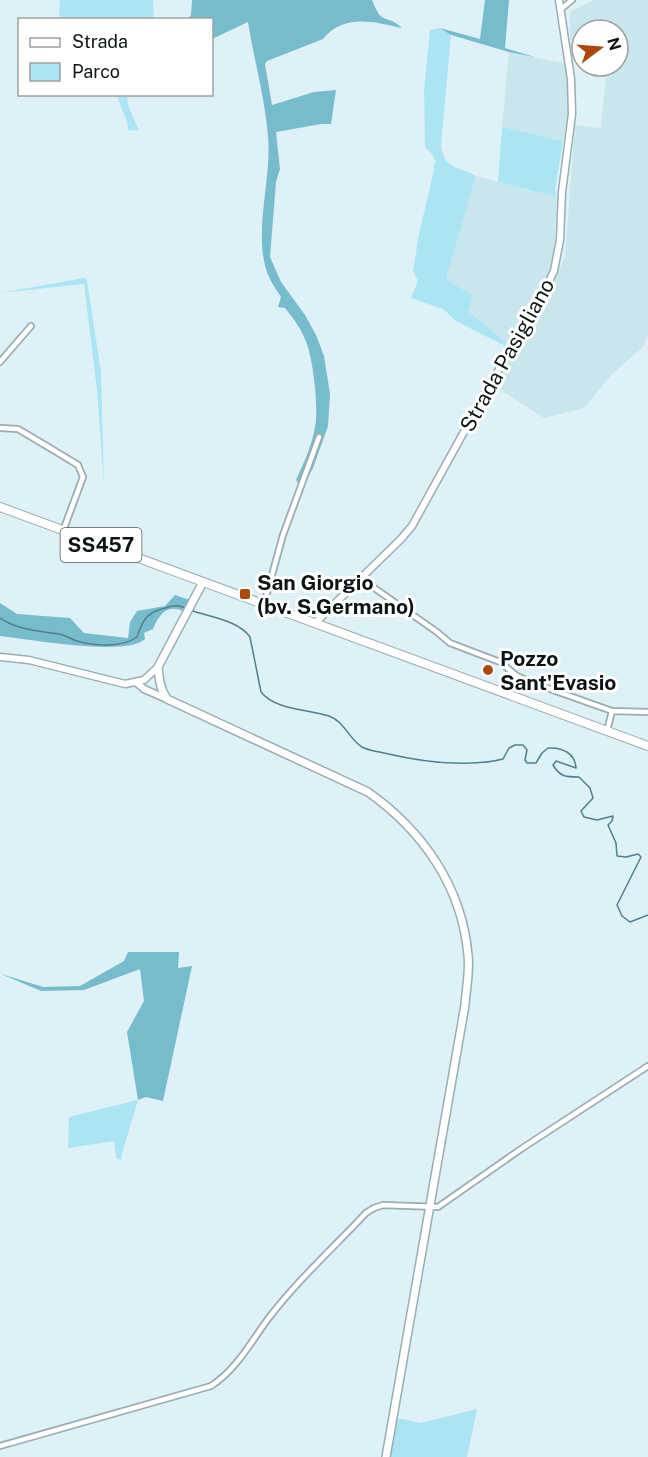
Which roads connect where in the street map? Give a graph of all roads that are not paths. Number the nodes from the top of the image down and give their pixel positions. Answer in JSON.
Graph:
{"nodes":[{"id":1,"x":559,"y":0,"type":"edge"},
{"id":2,"x":572,"y":0,"type":"edge"},
{"id":3,"x":561,"y":9,"type":"junction"},
{"id":4,"x":31,"y":326,"type":"dead end"},
{"id":5,"x":0,"y":362,"type":"edge"},
{"id":6,"x":0,"y":428,"type":"edge"},
{"id":7,"x":319,"y":437,"type":"dead end"},
{"id":8,"x":0,"y":507,"type":"edge"},
{"id":9,"x":63,"y":531,"type":"junction"},
{"id":10,"x":360,"y":578,"type":"junction"},
{"id":11,"x":203,"y":582,"type":"junction"},
{"id":12,"x":264,"y":604,"type":"junction"},
{"id":13,"x":315,"y":623,"type":"junction"},
{"id":14,"x":0,"y":657,"type":"edge"},
{"id":15,"x":158,"y":667,"type":"junction"},
{"id":16,"x":137,"y":683,"type":"junction"},
{"id":17,"x":167,"y":699,"type":"junction"},
{"id":18,"x":612,"y":711,"type":"junction"},
{"id":19,"x":648,"y":712,"type":"edge"},
{"id":20,"x":607,"y":731,"type":"junction"},
{"id":21,"x":648,"y":746,"type":"edge"},
{"id":22,"x":648,"y":1066,"type":"edge"},
{"id":23,"x":429,"y":1208,"type":"junction"},
{"id":24,"x":0,"y":1446,"type":"edge"},
{"id":25,"x":386,"y":1457,"type":"edge"}],
"edges":[{"from":1,"to":3,"type":"street","name":"Strada Pasigliano"},
{"from":2,"to":3,"type":"street"},
{"from":3,"to":10,"type":"street","name":"Strada Pasigliano"},
{"from":4,"to":5,"type":"street"},
{"from":6,"to":9,"type":"street"},
{"from":7,"to":12,"type":"street"},
{"from":8,"to":9,"type":"main road","number":"SS457"},
{"from":9,"to":11,"type":"main road","number":"SS457"},
{"from":10,"to":13,"type":"street","name":"Strada Pasigliano"},
{"from":10,"to":18,"type":"street"},
{"from":11,"to":12,"type":"main road","number":"SS457"},
{"from":11,"to":15,"type":"main road"},
{"from":12,"to":13,"type":"main road","number":"SS457"},
{"from":13,"to":20,"type":"main road","number":"SS457"},
{"from":14,"to":16,"type":"street"},
{"from":15,"to":16,"type":"street"},
{"from":15,"to":17,"type":"main road"},
{"from":16,"to":17,"type":"street"},
{"from":17,"to":23,"type":"main road"},
{"from":18,"to":19,"type":"street"},
{"from":18,"to":20,"type":"street"},
{"from":20,"to":21,"type":"main road","number":"SS457"},
{"from":22,"to":23,"type":"street"},
{"from":23,"to":24,"type":"street"},
{"from":23,"to":25,"type":"main road"}]}
